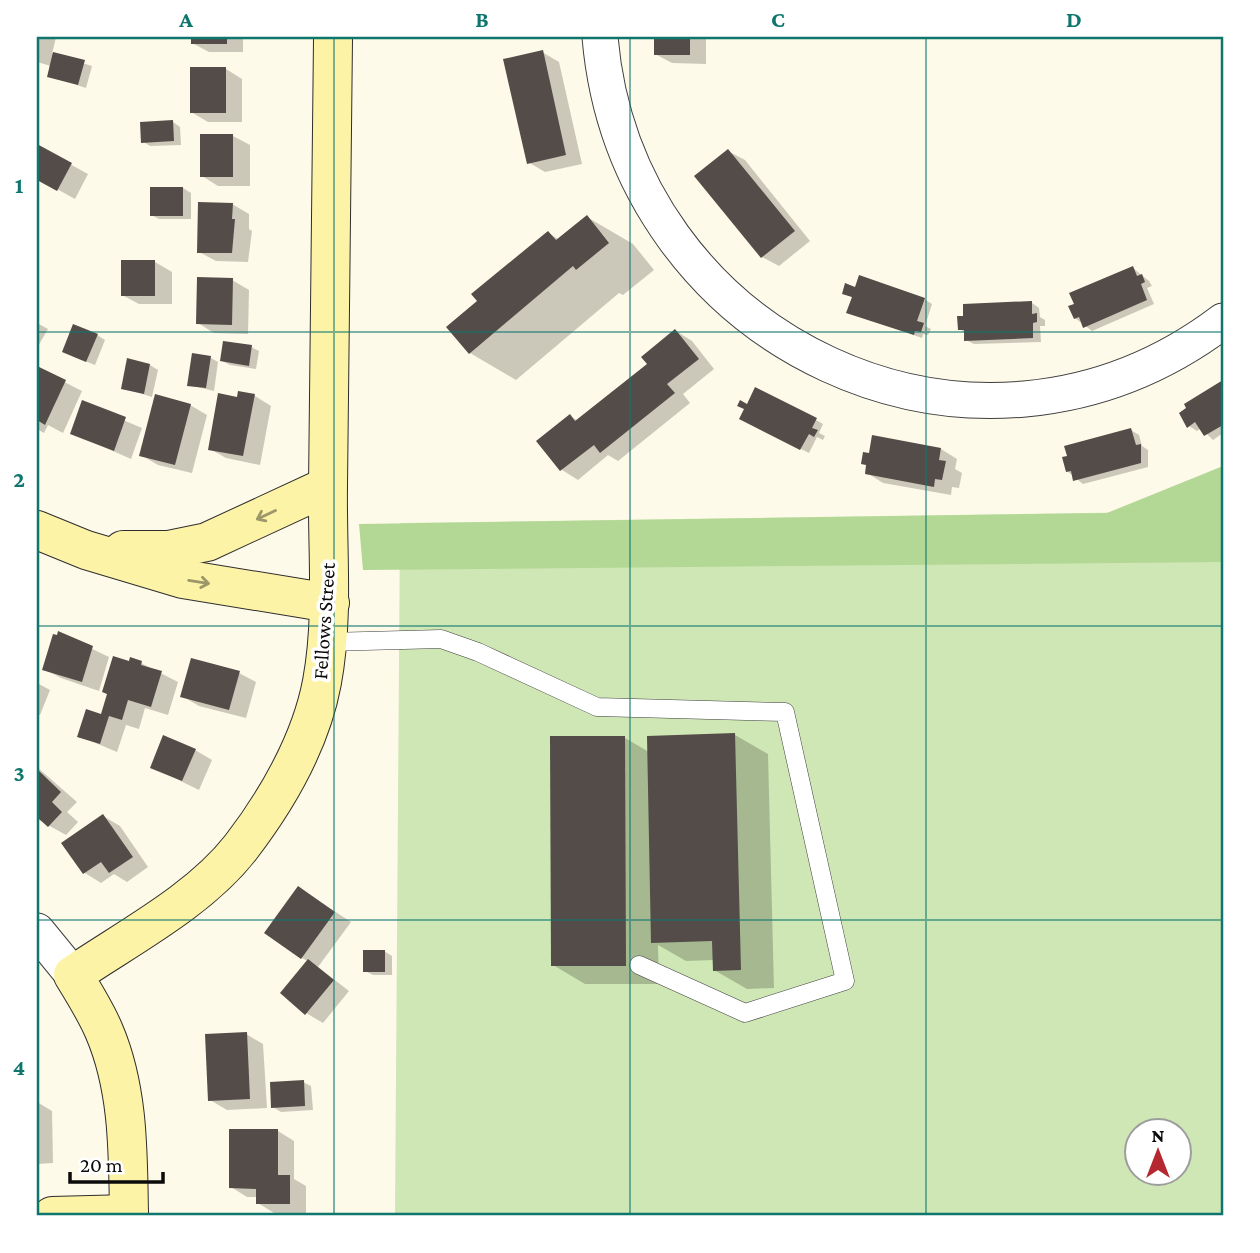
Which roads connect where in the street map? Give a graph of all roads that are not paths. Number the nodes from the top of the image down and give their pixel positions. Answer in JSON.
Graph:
{"nodes":[{"id":1,"x":333,"y":37,"type":"edge"},
{"id":2,"x":600,"y":37,"type":"edge"},
{"id":3,"x":1223,"y":321,"type":"edge"},
{"id":4,"x":328,"y":486,"type":"junction"},
{"id":5,"x":37,"y":530,"type":"edge"},
{"id":6,"x":86,"y":550,"type":"junction"},
{"id":7,"x":330,"y":603,"type":"junction"},
{"id":8,"x":327,"y":642,"type":"junction"},
{"id":9,"x":37,"y":931,"type":"edge"},
{"id":10,"x":639,"y":965,"type":"dead end"},
{"id":11,"x":73,"y":975,"type":"junction"},
{"id":12,"x":129,"y":1215,"type":"edge"},
{"id":13,"x":52,"y":1216,"type":"edge"}],
"edges":[{"from":1,"to":4,"type":"street","name":"Fellows Street"},
{"from":2,"to":3,"type":"street"},
{"from":4,"to":6,"type":"street","one_way":true},
{"from":4,"to":7,"type":"street","name":"Fellows Street"},
{"from":5,"to":6,"type":"street"},
{"from":6,"to":7,"type":"street","one_way":true},
{"from":7,"to":8,"type":"street","name":"Fellows Street"},
{"from":8,"to":10,"type":"lane"},
{"from":8,"to":11,"type":"street","name":"Fellows Street"},
{"from":9,"to":11,"type":"street"},
{"from":11,"to":12,"type":"street"},
{"from":12,"to":13,"type":"street"}]}
